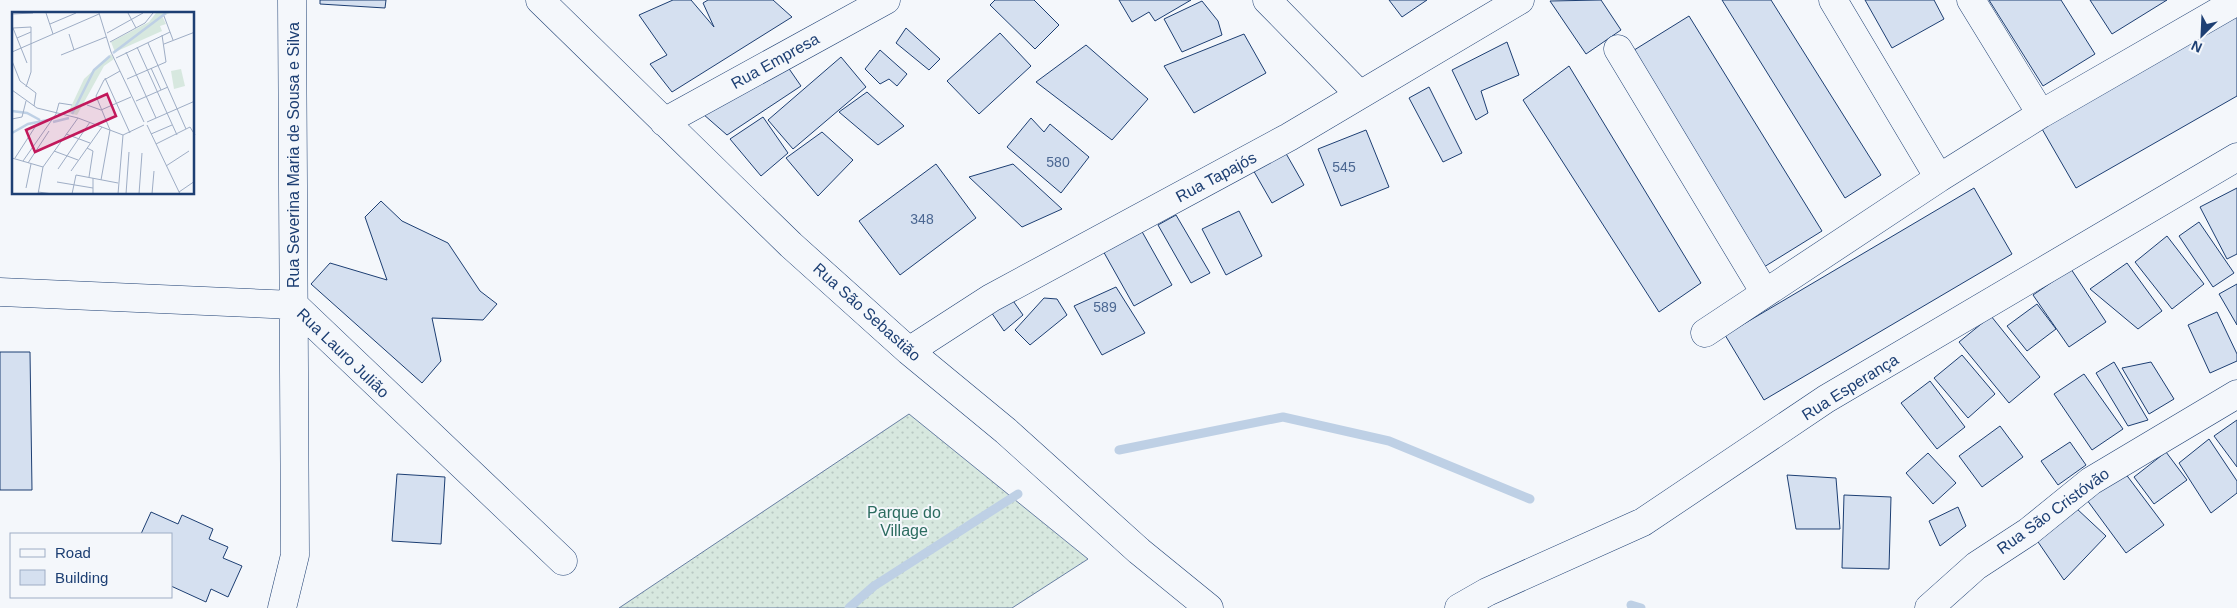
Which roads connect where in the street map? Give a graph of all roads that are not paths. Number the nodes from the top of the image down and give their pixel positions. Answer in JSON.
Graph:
{"nodes":[{"id":1,"x":292,"y":0,"type":"edge"},
{"id":2,"x":540,"y":0,"type":"edge"},
{"id":3,"x":886,"y":0,"type":"edge"},
{"id":4,"x":1267,"y":0,"type":"edge"},
{"id":5,"x":1520,"y":0,"type":"edge"},
{"id":6,"x":1833,"y":0,"type":"edge"},
{"id":7,"x":1971,"y":0,"type":"edge"},
{"id":8,"x":2237,"y":1,"type":"edge"},
{"id":9,"x":2204,"y":9,"type":"edge"},
{"id":10,"x":1618,"y":49,"type":"dead end"},
{"id":11,"x":1359,"y":94,"type":"junction"},
{"id":12,"x":2041,"y":114,"type":"junction"},
{"id":13,"x":664,"y":122,"type":"junction"},
{"id":14,"x":2237,"y":157,"type":"edge"},
{"id":15,"x":1939,"y":178,"type":"junction"},
{"id":16,"x":0,"y":292,"type":"edge"},
{"id":17,"x":1765,"y":293,"type":"junction"},
{"id":18,"x":294,"y":306,"type":"junction"},
{"id":19,"x":1705,"y":333,"type":"dead end"},
{"id":20,"x":910,"y":350,"type":"junction"},
{"id":21,"x":2237,"y":394,"type":"edge"},
{"id":22,"x":563,"y":561,"type":"dead end"},
{"id":23,"x":282,"y":608,"type":"edge"},
{"id":24,"x":1209,"y":608,"type":"edge"},
{"id":25,"x":1459,"y":608,"type":"edge"},
{"id":26,"x":1929,"y":608,"type":"edge"}],
"edges":[{"from":1,"to":18,"type":"street","name":"Rua Severina Maria de Sousa e Silva"},
{"from":2,"to":13,"type":"street","name":"Rua São Sebastião"},
{"from":3,"to":13,"type":"street","name":"Rua Empresa"},
{"from":4,"to":11,"type":"street"},
{"from":5,"to":11,"type":"street","name":"Rua Tapajós"},
{"from":6,"to":15,"type":"street"},
{"from":7,"to":12,"type":"street"},
{"from":8,"to":9,"type":"street"},
{"from":9,"to":12,"type":"street"},
{"from":10,"to":17,"type":"street"},
{"from":11,"to":20,"type":"street","name":"Rua Tapajós"},
{"from":12,"to":15,"type":"street"},
{"from":13,"to":20,"type":"street","name":"Rua São Sebastião"},
{"from":14,"to":25,"type":"street","name":"Rua Esperança"},
{"from":15,"to":17,"type":"street"},
{"from":16,"to":18,"type":"street","name":"Rua Lauro Julião"},
{"from":17,"to":19,"type":"street"},
{"from":18,"to":22,"type":"street","name":"Rua Lauro Julião"},
{"from":18,"to":23,"type":"street","name":"Rua Severina Maria de Sousa e Silva"},
{"from":20,"to":24,"type":"street","name":"Rua São Sebastião"},
{"from":21,"to":26,"type":"street","name":"Rua São Cristóvão"}]}
